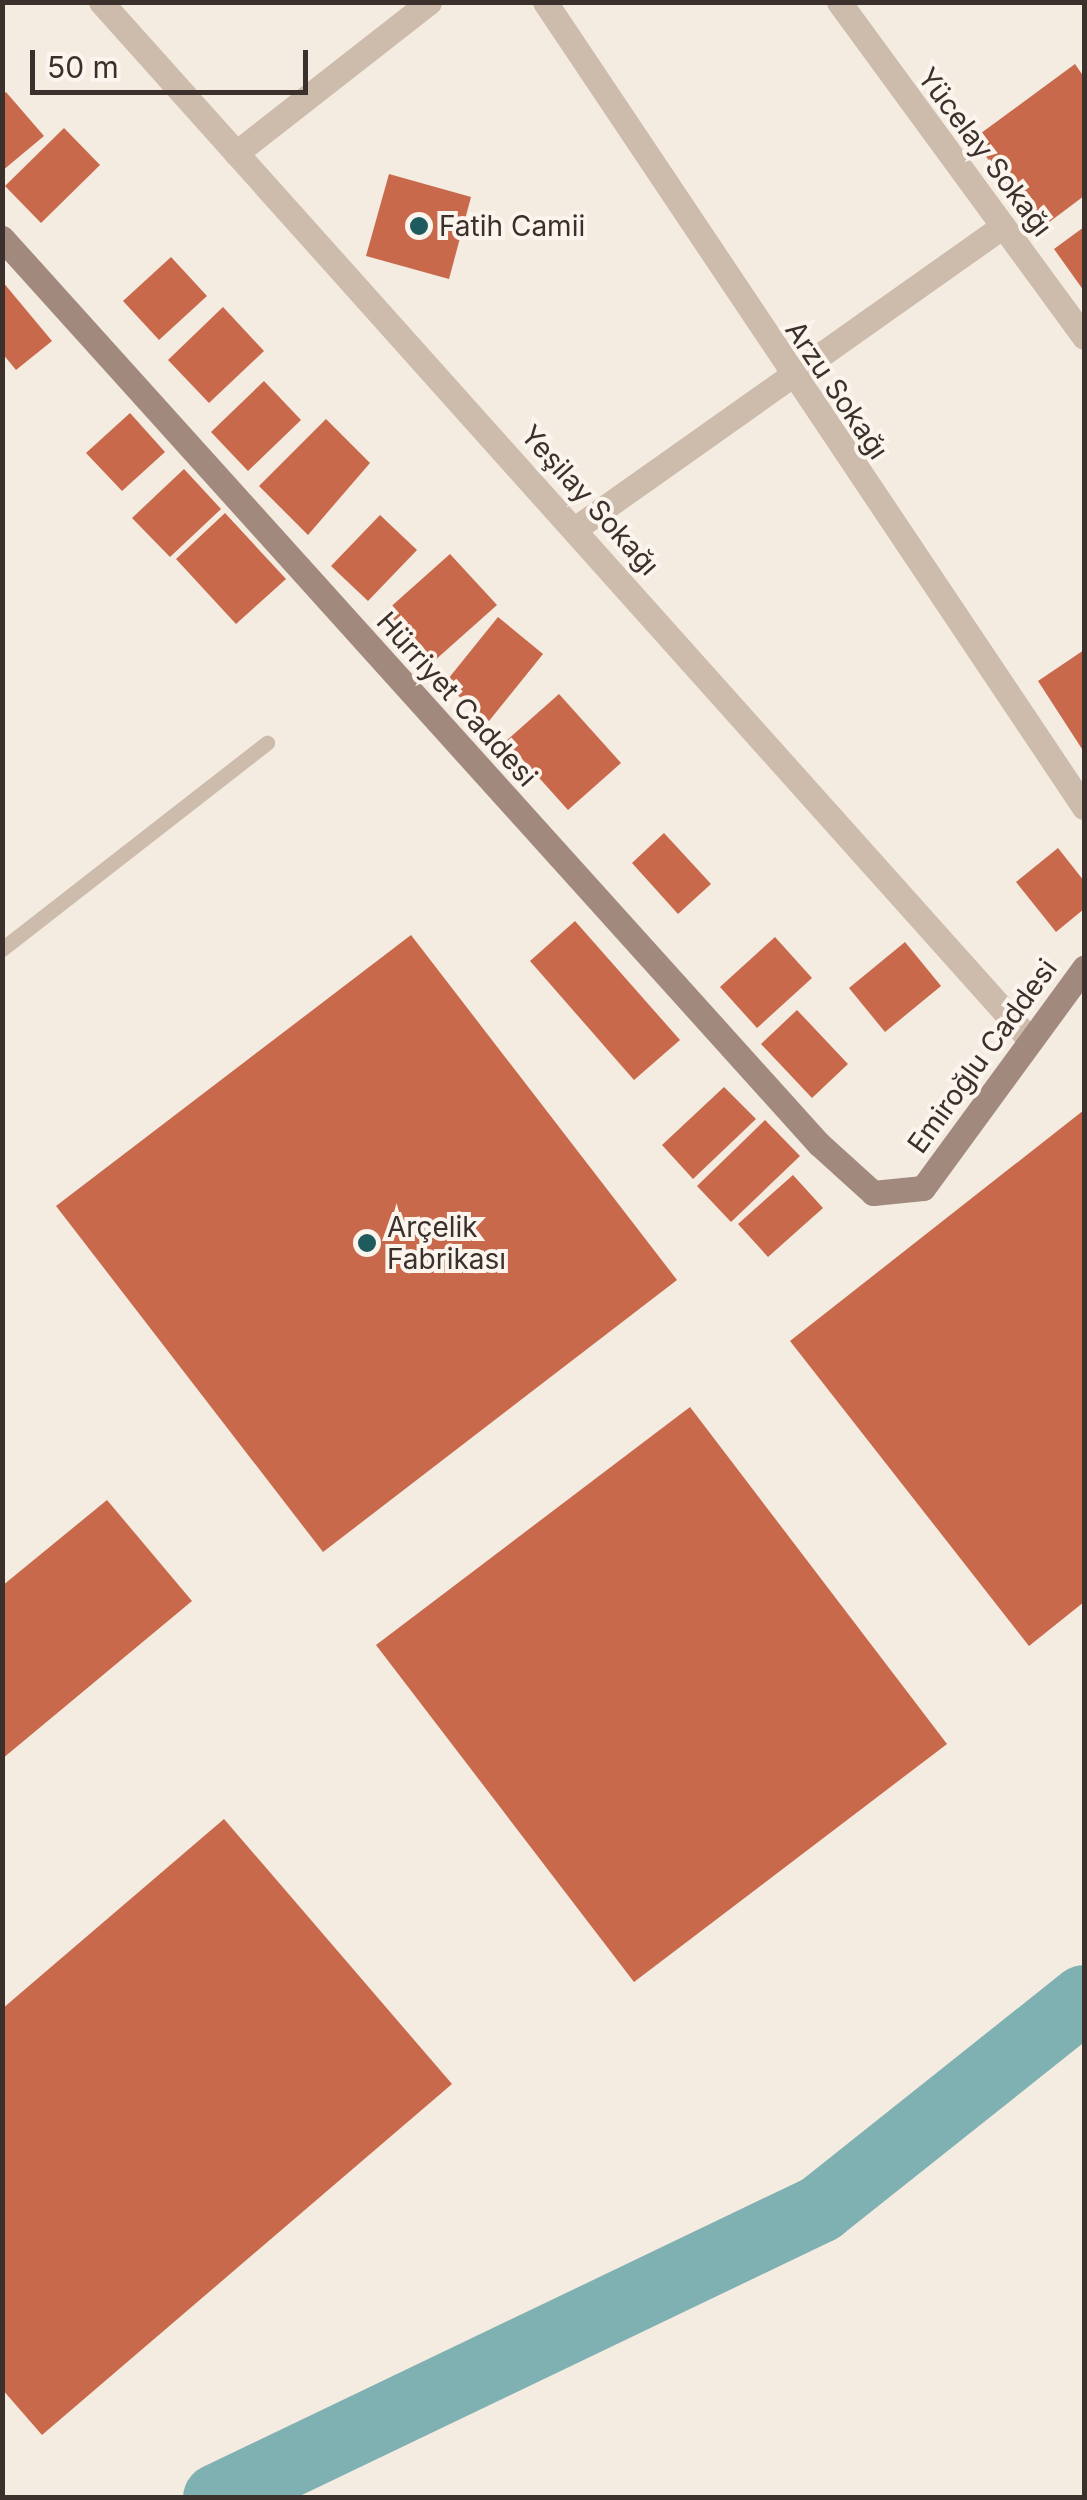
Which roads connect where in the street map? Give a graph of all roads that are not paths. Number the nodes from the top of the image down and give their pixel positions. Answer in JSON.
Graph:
{"nodes":[{"id":1,"x":101,"y":2,"type":"edge"},
{"id":2,"x":545,"y":2,"type":"edge"},
{"id":3,"x":839,"y":2,"type":"edge"},
{"id":4,"x":428,"y":3,"type":"edge"},
{"id":5,"x":236,"y":153,"type":"junction"},
{"id":6,"x":1003,"y":226,"type":"junction"},
{"id":7,"x":2,"y":238,"type":"edge"},
{"id":8,"x":1084,"y":337,"type":"edge"},
{"id":9,"x":788,"y":373,"type":"junction"},
{"id":10,"x":576,"y":528,"type":"junction"},
{"id":11,"x":268,"y":743,"type":"dead end"},
{"id":12,"x":1084,"y":807,"type":"edge"},
{"id":13,"x":2,"y":949,"type":"edge"},
{"id":14,"x":1084,"y":968,"type":"edge"},
{"id":15,"x":1030,"y":1041,"type":"junction"},
{"id":16,"x":873,"y":1194,"type":"joint"}],
"edges":[{"from":1,"to":5,"type":"street","name":"Yeşilay Sokağı"},
{"from":2,"to":9,"type":"street","name":"Arzu Sokağı"},
{"from":3,"to":6,"type":"street","name":"Yücelay Sokağı"},
{"from":4,"to":5,"type":"street"},
{"from":5,"to":10,"type":"street","name":"Yeşilay Sokağı"},
{"from":6,"to":8,"type":"street","name":"Yücelay Sokağı"},
{"from":6,"to":9,"type":"street"},
{"from":7,"to":16,"type":"street","name":"Hürriyet Caddesi"},
{"from":9,"to":10,"type":"street"},
{"from":9,"to":12,"type":"street","name":"Arzu Sokağı"},
{"from":10,"to":15,"type":"street","name":"Yeşilay Sokağı"},
{"from":11,"to":13,"type":"lane"},
{"from":14,"to":15,"type":"street","name":"Emiroğlu Caddesi"},
{"from":15,"to":16,"type":"street","name":"Emiroğlu Caddesi"}]}
